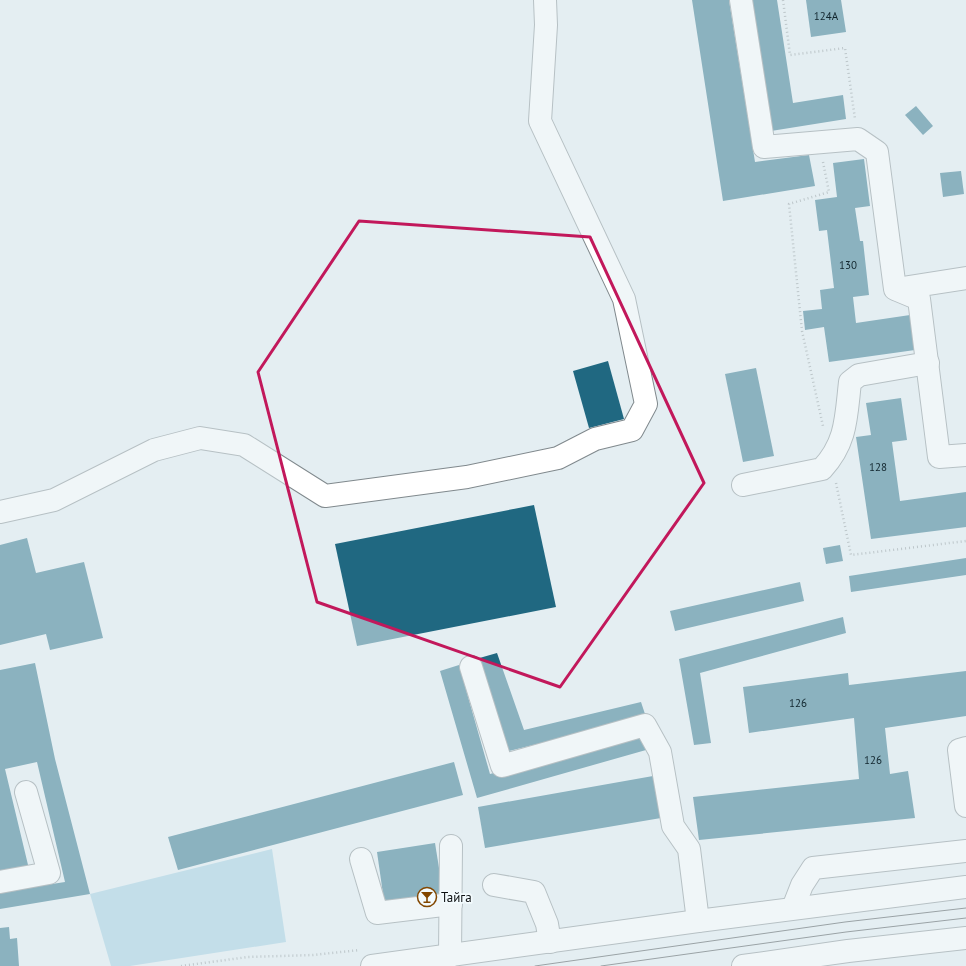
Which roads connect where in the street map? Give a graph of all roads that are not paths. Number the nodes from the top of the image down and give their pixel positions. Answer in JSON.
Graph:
{"nodes":[{"id":1,"x":545,"y":0,"type":"edge"},
{"id":2,"x":741,"y":0,"type":"edge"},
{"id":3,"x":966,"y":278,"type":"edge"},
{"id":4,"x":895,"y":289,"type":"junction"},
{"id":5,"x":928,"y":363,"type":"junction"},
{"id":6,"x":966,"y":455,"type":"edge"},
{"id":7,"x":743,"y":485,"type":"dead end"},
{"id":8,"x":0,"y":512,"type":"edge"},
{"id":9,"x":471,"y":667,"type":"dead end"},
{"id":10,"x":966,"y":748,"type":"edge"},
{"id":11,"x":26,"y":792,"type":"dead end"},
{"id":12,"x":966,"y":806,"type":"edge"},
{"id":13,"x":451,"y":846,"type":"dead end"},
{"id":14,"x":966,"y":851,"type":"edge"},
{"id":15,"x":361,"y":860,"type":"dead end"},
{"id":16,"x":0,"y":882,"type":"edge"},
{"id":17,"x":494,"y":884,"type":"dead end"},
{"id":18,"x":966,"y":887,"type":"edge"},
{"id":19,"x":451,"y":904,"type":"junction"},
{"id":20,"x":793,"y":908,"type":"junction"},
{"id":21,"x":698,"y":921,"type":"junction"},
{"id":22,"x":966,"y":938,"type":"edge"},
{"id":23,"x":550,"y":942,"type":"junction"},
{"id":24,"x":450,"y":956,"type":"junction"},
{"id":25,"x":372,"y":966,"type":"edge"},
{"id":26,"x":743,"y":966,"type":"edge"}],
"edges":[{"from":1,"to":8,"type":"main road"},
{"from":2,"to":4,"type":"main road"},
{"from":3,"to":4,"type":"main road"},
{"from":4,"to":5,"type":"main road"},
{"from":5,"to":6,"type":"main road"},
{"from":5,"to":7,"type":"main road"},
{"from":9,"to":21,"type":"main road"},
{"from":10,"to":12,"type":"main road"},
{"from":11,"to":16,"type":"main road"},
{"from":13,"to":19,"type":"main road"},
{"from":14,"to":20,"type":"main road"},
{"from":15,"to":19,"type":"main road"},
{"from":17,"to":23,"type":"main road"},
{"from":18,"to":20,"type":"main road"},
{"from":19,"to":24,"type":"main road"},
{"from":20,"to":21,"type":"main road"},
{"from":21,"to":23,"type":"main road"},
{"from":22,"to":26,"type":"main road"},
{"from":23,"to":24,"type":"main road"},
{"from":24,"to":25,"type":"main road"}]}
